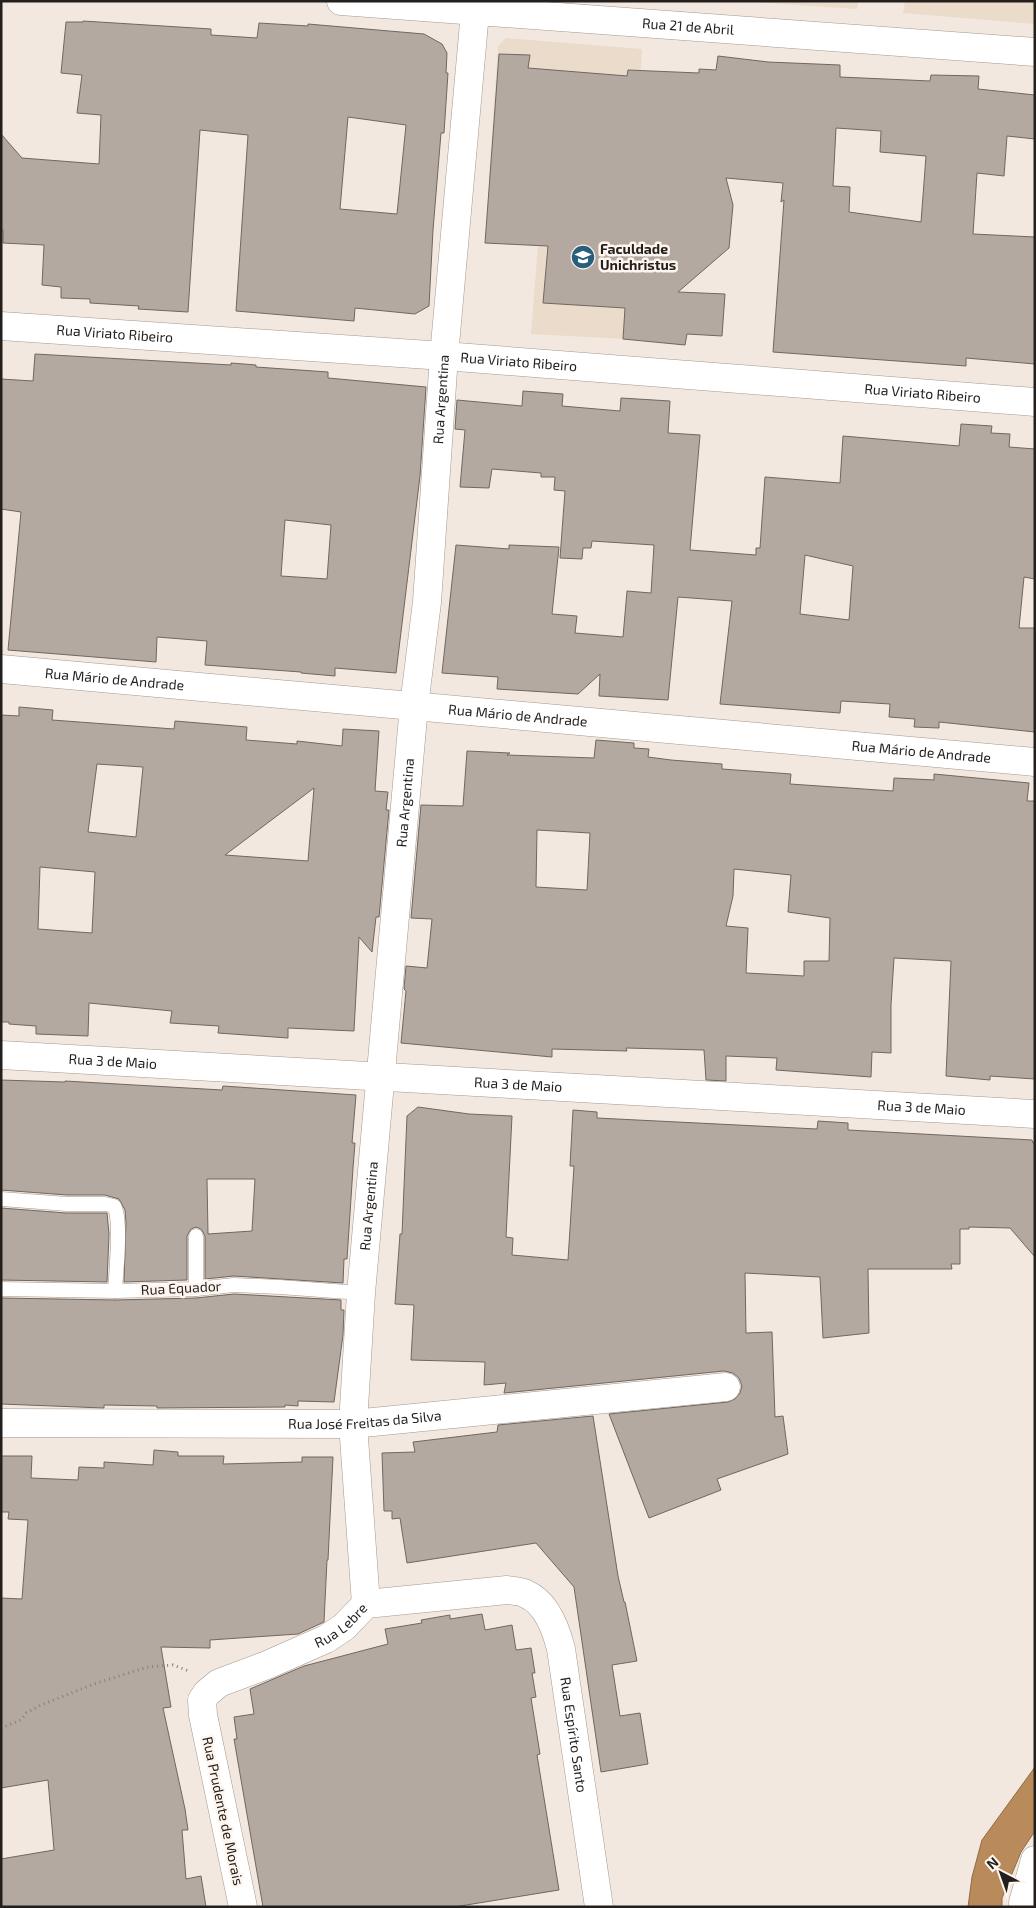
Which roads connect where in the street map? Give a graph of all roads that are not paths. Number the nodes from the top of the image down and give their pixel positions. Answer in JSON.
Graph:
{"nodes":[{"id":1,"x":341,"y":1,"type":"edge"},
{"id":2,"x":476,"y":6,"type":"edge"},
{"id":3,"x":1035,"y":52,"type":"edge"},
{"id":4,"x":1,"y":326,"type":"edge"},
{"id":5,"x":444,"y":356,"type":"junction"},
{"id":6,"x":1035,"y":402,"type":"edge"},
{"id":7,"x":1,"y":669,"type":"edge"},
{"id":8,"x":414,"y":706,"type":"junction"},
{"id":9,"x":1035,"y":762,"type":"edge"},
{"id":10,"x":1,"y":1055,"type":"edge"},
{"id":11,"x":380,"y":1075,"type":"junction"},
{"id":12,"x":1035,"y":1114,"type":"edge"},
{"id":13,"x":1,"y":1199,"type":"edge"},
{"id":14,"x":196,"y":1236,"type":"dead end"},
{"id":15,"x":1,"y":1289,"type":"edge"},
{"id":16,"x":196,"y":1289,"type":"junction"},
{"id":17,"x":116,"y":1291,"type":"junction"},
{"id":18,"x":361,"y":1293,"type":"junction"},
{"id":19,"x":726,"y":1387,"type":"dead end"},
{"id":20,"x":1,"y":1423,"type":"edge"},
{"id":21,"x":353,"y":1424,"type":"junction"},
{"id":22,"x":507,"y":1590,"type":"joint"},
{"id":23,"x":366,"y":1604,"type":"junction"},
{"id":24,"x":202,"y":1715,"type":"joint"},
{"id":25,"x":1035,"y":1860,"type":"edge"},
{"id":26,"x":243,"y":1907,"type":"edge"},
{"id":27,"x":599,"y":1907,"type":"edge"},
{"id":28,"x":1024,"y":1907,"type":"edge"}],
"edges":[{"from":1,"to":2,"type":"street","name":"Rua 21 de Abril"},
{"from":2,"to":3,"type":"street","name":"Rua 21 de Abril"},
{"from":2,"to":5,"type":"street","name":"Rua Argentina"},
{"from":4,"to":5,"type":"street","name":"Rua Viriato Ribeiro"},
{"from":5,"to":6,"type":"street","name":"Rua Viriato Ribeiro"},
{"from":5,"to":8,"type":"street","name":"Rua Argentina"},
{"from":7,"to":8,"type":"street","name":"Rua Mário de Andrade"},
{"from":8,"to":9,"type":"street","name":"Rua Mário de Andrade"},
{"from":8,"to":11,"type":"street","name":"Rua Argentina"},
{"from":10,"to":11,"type":"street","name":"Rua 3 de Maio"},
{"from":11,"to":12,"type":"street","name":"Rua 3 de Maio"},
{"from":11,"to":18,"type":"street","name":"Rua Argentina"},
{"from":13,"to":17,"type":"lane"},
{"from":14,"to":16,"type":"lane"},
{"from":15,"to":17,"type":"lane","name":"Rua Equador"},
{"from":16,"to":17,"type":"lane","name":"Rua Equador"},
{"from":16,"to":18,"type":"lane","name":"Rua Equador"},
{"from":18,"to":21,"type":"street","name":"Rua Argentina"},
{"from":19,"to":21,"type":"street","name":"Rua José Freitas da Silva"},
{"from":20,"to":21,"type":"street","name":"Rua José Freitas da Silva"},
{"from":21,"to":23,"type":"street","name":"Rua Argentina"},
{"from":22,"to":23,"type":"street","name":"Rua Lebre"},
{"from":22,"to":27,"type":"street","name":"Rua Espírito Santo"},
{"from":23,"to":24,"type":"street","name":"Rua Lebre"},
{"from":24,"to":26,"type":"street","name":"Rua Prudente de Morais"},
{"from":25,"to":28,"type":"street"}]}
